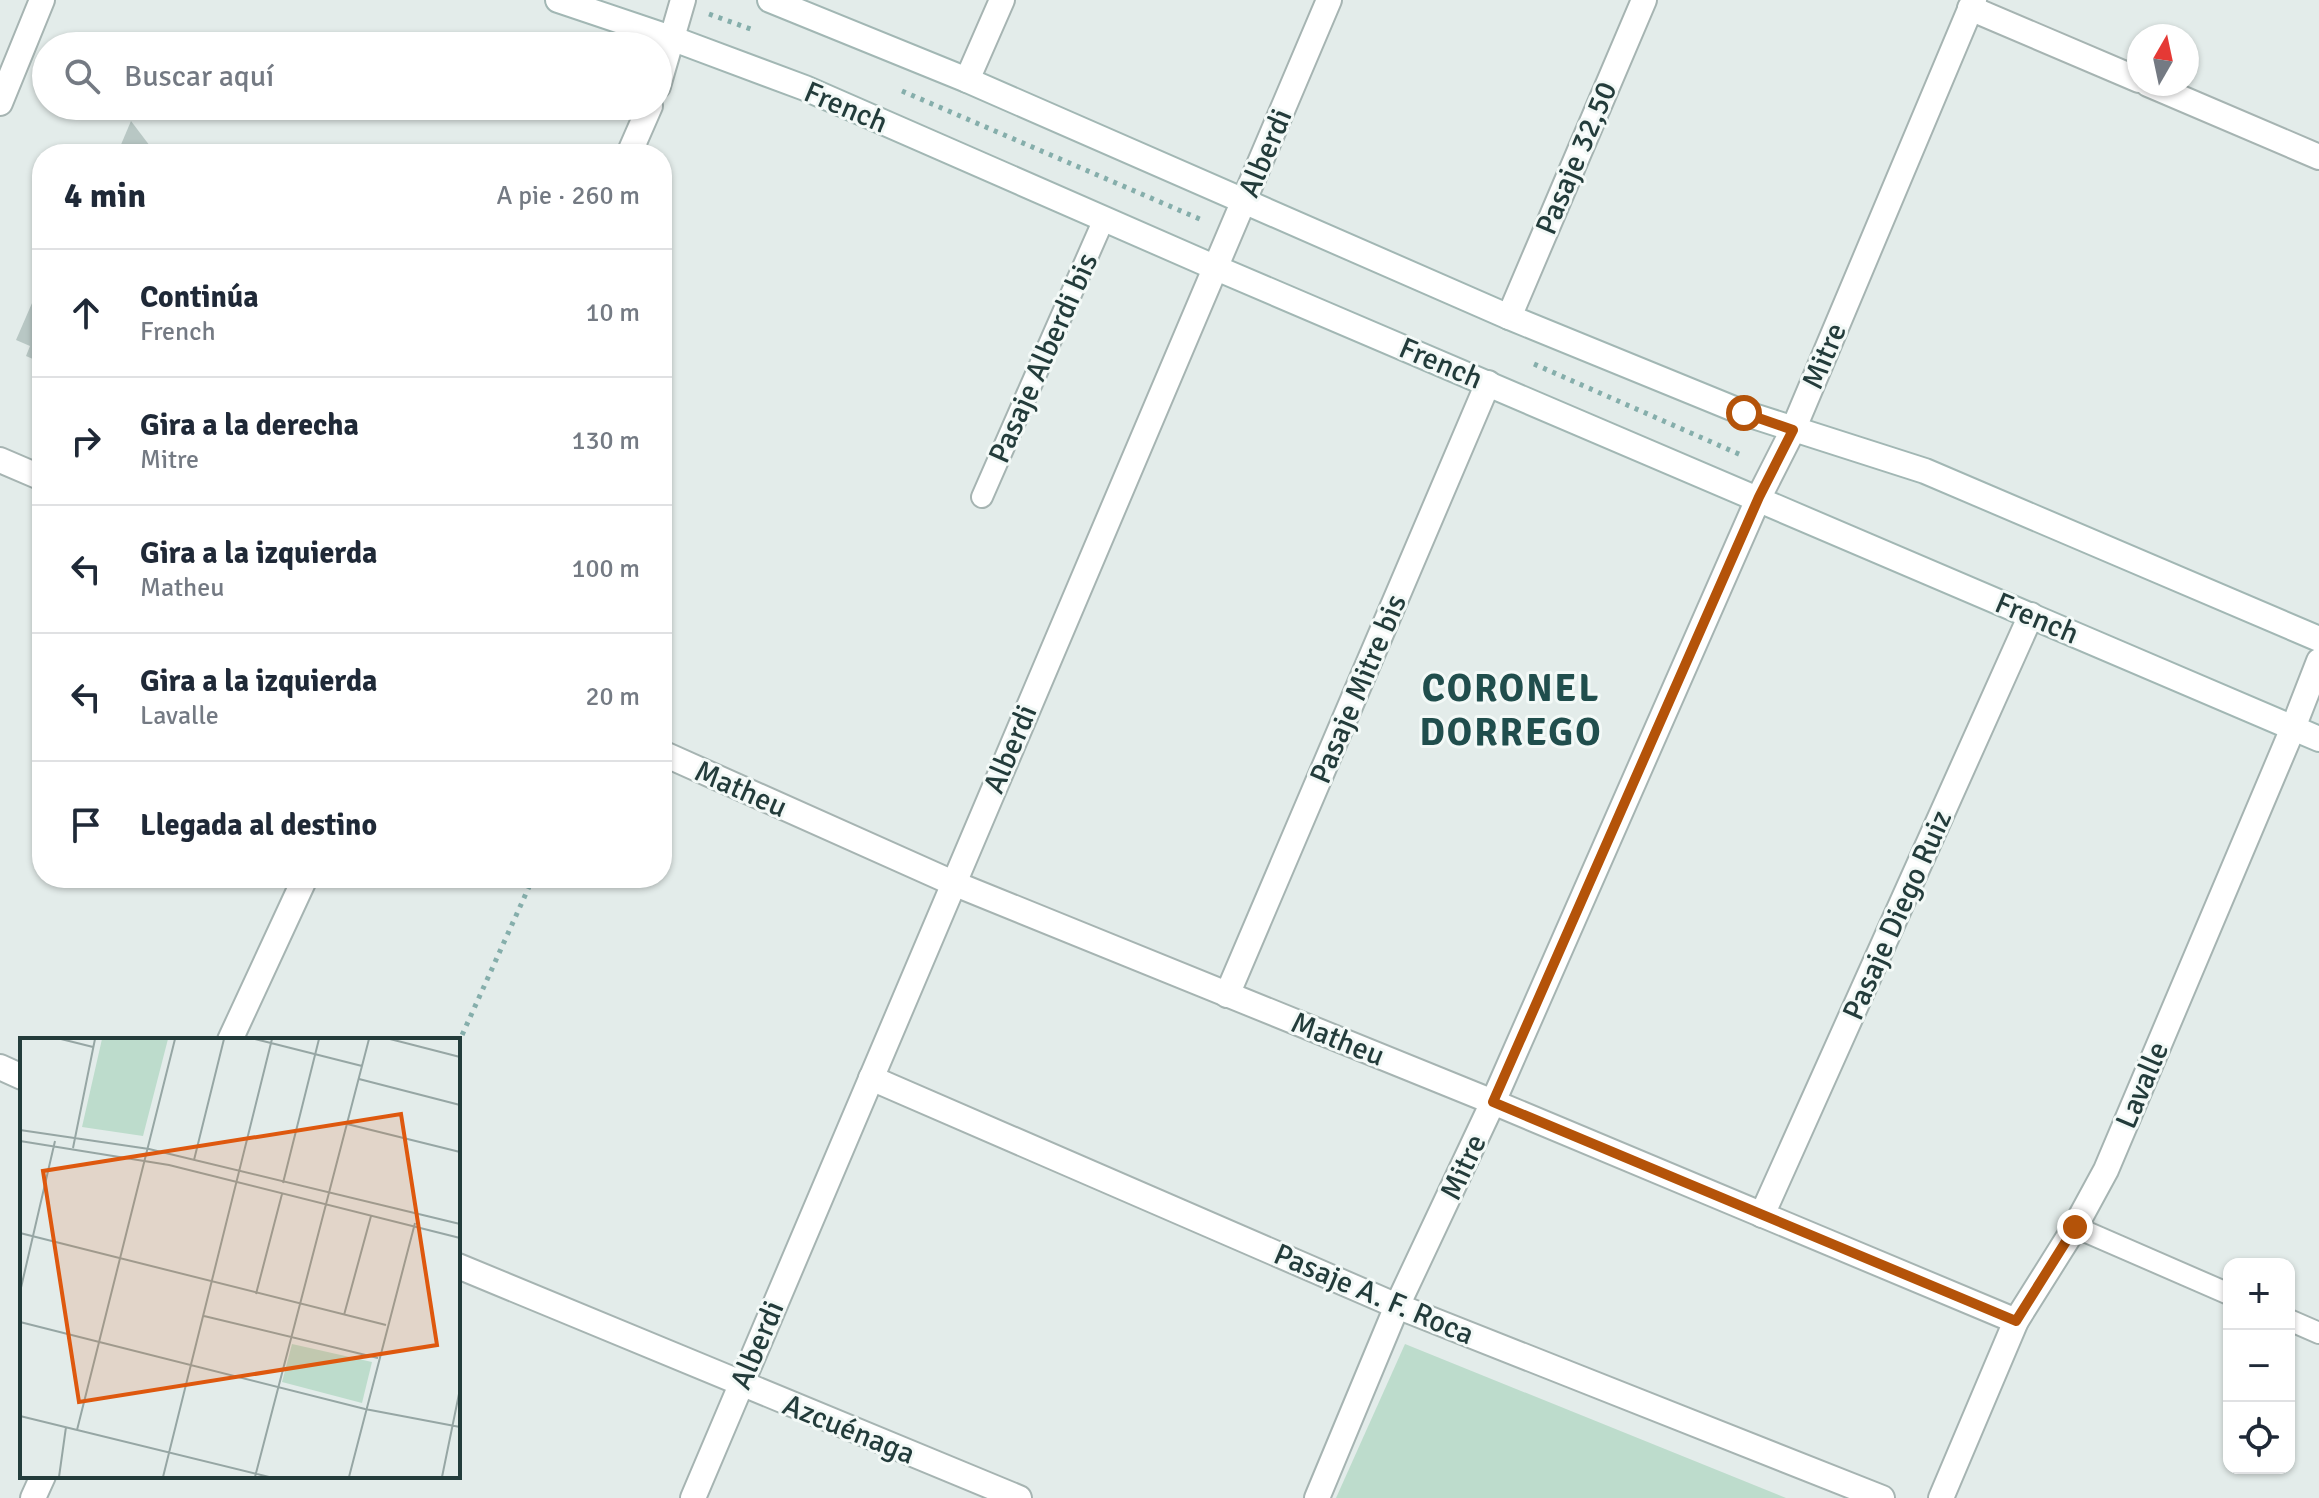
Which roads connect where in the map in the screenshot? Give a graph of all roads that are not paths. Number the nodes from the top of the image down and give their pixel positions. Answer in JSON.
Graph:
{"nodes":[{"id":1,"x":42,"y":0,"type":"edge"},
{"id":2,"x":558,"y":0,"type":"edge"},
{"id":3,"x":683,"y":0,"type":"edge"},
{"id":4,"x":770,"y":0,"type":"edge"},
{"id":5,"x":1002,"y":0,"type":"edge"},
{"id":6,"x":1329,"y":0,"type":"edge"},
{"id":7,"x":1644,"y":0,"type":"edge"},
{"id":8,"x":1972,"y":4,"type":"edge"},
{"id":9,"x":653,"y":32,"type":"edge"},
{"id":10,"x":672,"y":35,"type":"edge"},
{"id":11,"x":672,"y":38,"type":"edge"},
{"id":12,"x":2127,"y":75,"type":"edge"},
{"id":13,"x":967,"y":80,"type":"junction"},
{"id":14,"x":2176,"y":96,"type":"edge"},
{"id":15,"x":0,"y":103,"type":"edge"},
{"id":16,"x":644,"y":120,"type":"edge"},
{"id":17,"x":633,"y":144,"type":"edge"},
{"id":18,"x":2319,"y":157,"type":"edge"},
{"id":19,"x":1245,"y":200,"type":"junction"},
{"id":20,"x":1104,"y":219,"type":"junction"},
{"id":21,"x":1214,"y":267,"type":"junction"},
{"id":22,"x":1509,"y":317,"type":"junction"},
{"id":23,"x":1488,"y":383,"type":"junction"},
{"id":24,"x":1793,"y":430,"type":"junction"},
{"id":25,"x":0,"y":460,"type":"edge"},
{"id":26,"x":32,"y":474,"type":"edge"},
{"id":27,"x":982,"y":497,"type":"dead end"},
{"id":28,"x":1759,"y":497,"type":"junction"},
{"id":29,"x":2031,"y":615,"type":"junction"},
{"id":30,"x":2319,"y":639,"type":"edge"},
{"id":31,"x":2319,"y":661,"type":"edge"},
{"id":32,"x":2293,"y":728,"type":"junction"},
{"id":33,"x":2319,"y":739,"type":"edge"},
{"id":34,"x":672,"y":757,"type":"edge"},
{"id":35,"x":953,"y":883,"type":"junction"},
{"id":36,"x":300,"y":888,"type":"edge"},
{"id":37,"x":1227,"y":995,"type":"junction"},
{"id":38,"x":231,"y":1038,"type":"edge"},
{"id":39,"x":0,"y":1067,"type":"edge"},
{"id":40,"x":20,"y":1076,"type":"edge"},
{"id":41,"x":871,"y":1078,"type":"junction"},
{"id":42,"x":1493,"y":1102,"type":"junction"},
{"id":43,"x":1762,"y":1215,"type":"junction"},
{"id":44,"x":2075,"y":1227,"type":"junction"},
{"id":45,"x":460,"y":1267,"type":"edge"},
{"id":46,"x":2223,"y":1291,"type":"edge"},
{"id":47,"x":1397,"y":1306,"type":"junction"},
{"id":48,"x":2016,"y":1321,"type":"junction"},
{"id":49,"x":2295,"y":1323,"type":"edge"},
{"id":50,"x":2319,"y":1333,"type":"edge"},
{"id":51,"x":740,"y":1385,"type":"junction"},
{"id":52,"x":42,"y":1478,"type":"edge"},
{"id":53,"x":1946,"y":1496,"type":"edge"},
{"id":54,"x":33,"y":1498,"type":"edge"},
{"id":55,"x":693,"y":1498,"type":"edge"},
{"id":56,"x":1019,"y":1498,"type":"edge"},
{"id":57,"x":1317,"y":1498,"type":"edge"},
{"id":58,"x":1882,"y":1498,"type":"edge"}],
"edges":[{"from":1,"to":15,"type":"street"},
{"from":2,"to":9,"type":"street","name":"French"},
{"from":3,"to":10,"type":"street"},
{"from":4,"to":13,"type":"street"},
{"from":5,"to":13,"type":"street"},
{"from":6,"to":19,"type":"street","name":"Alberdi"},
{"from":7,"to":22,"type":"street","name":"Pasaje 32,50"},
{"from":8,"to":12,"type":"street"},
{"from":8,"to":24,"type":"street","name":"Mitre"},
{"from":11,"to":20,"type":"street","name":"French"},
{"from":13,"to":19,"type":"street"},
{"from":14,"to":18,"type":"street"},
{"from":16,"to":17,"type":"street"},
{"from":19,"to":21,"type":"street","name":"Alberdi"},
{"from":19,"to":22,"type":"street"},
{"from":20,"to":21,"type":"street","name":"French"},
{"from":20,"to":27,"type":"lane","name":"Pasaje Alberdi bis"},
{"from":21,"to":23,"type":"street","name":"French"},
{"from":21,"to":35,"type":"street","name":"Alberdi"},
{"from":22,"to":24,"type":"street"},
{"from":23,"to":28,"type":"street","name":"French"},
{"from":23,"to":37,"type":"street","name":"Pasaje Mitre bis"},
{"from":24,"to":28,"type":"street","name":"Mitre"},
{"from":24,"to":30,"type":"street"},
{"from":25,"to":26,"type":"street"},
{"from":28,"to":29,"type":"street","name":"French"},
{"from":28,"to":42,"type":"street","name":"Mitre"},
{"from":29,"to":32,"type":"street","name":"French"},
{"from":29,"to":43,"type":"street","name":"Pasaje Diego Ruiz"},
{"from":31,"to":32,"type":"street","name":"Lavalle"},
{"from":32,"to":33,"type":"street","name":"French"},
{"from":32,"to":44,"type":"street","name":"Lavalle"},
{"from":34,"to":35,"type":"street","name":"Matheu"},
{"from":35,"to":37,"type":"street","name":"Matheu"},
{"from":35,"to":41,"type":"street","name":"Alberdi"},
{"from":36,"to":38,"type":"street"},
{"from":37,"to":42,"type":"street","name":"Matheu"},
{"from":39,"to":40,"type":"street"},
{"from":41,"to":47,"type":"street","name":"Pasaje A. F. Roca"},
{"from":41,"to":51,"type":"street","name":"Alberdi"},
{"from":42,"to":43,"type":"street","name":"Matheu"},
{"from":42,"to":47,"type":"street","name":"Mitre"},
{"from":43,"to":48,"type":"street","name":"Matheu"},
{"from":44,"to":46,"type":"lane"},
{"from":44,"to":48,"type":"street","name":"Lavalle"},
{"from":45,"to":51,"type":"street","name":"Azcuénaga"},
{"from":47,"to":57,"type":"street","name":"Mitre"},
{"from":47,"to":58,"type":"street","name":"Pasaje A. F. Roca"},
{"from":48,"to":53,"type":"street","name":"Lavalle"},
{"from":49,"to":50,"type":"lane"},
{"from":51,"to":55,"type":"street","name":"Alberdi"},
{"from":51,"to":56,"type":"street","name":"Azcuénaga"},
{"from":52,"to":54,"type":"street"}]}
